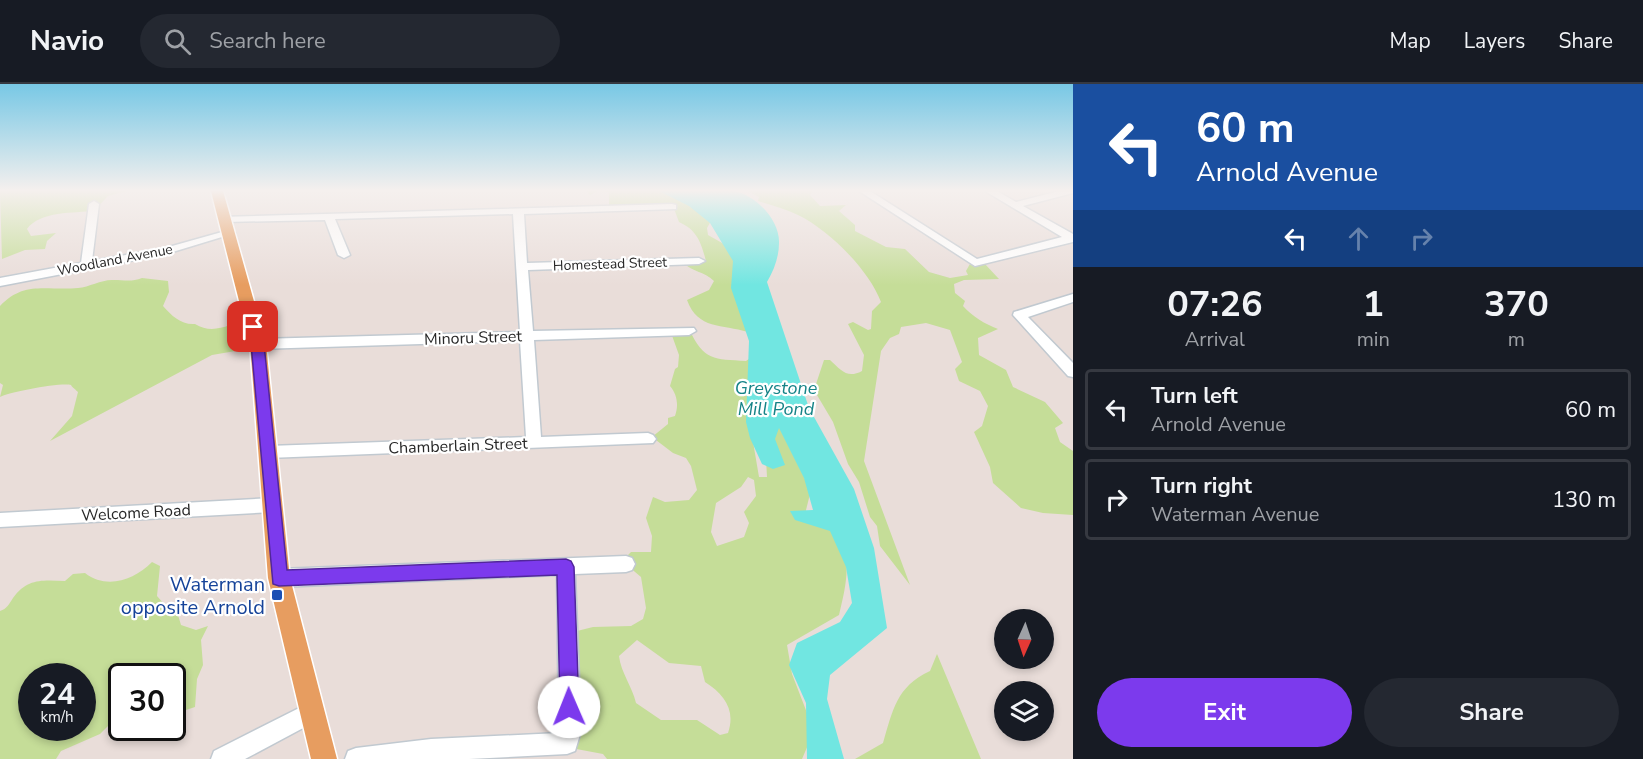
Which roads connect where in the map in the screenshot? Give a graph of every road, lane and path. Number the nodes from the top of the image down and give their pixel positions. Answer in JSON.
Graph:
{"nodes":[{"id":1,"x":92,"y":222,"type":"edge"},
{"id":2,"x":225,"y":222,"type":"edge"},
{"id":3,"x":266,"y":222,"type":"edge"},
{"id":4,"x":331,"y":222,"type":"edge"},
{"id":5,"x":519,"y":222,"type":"edge"},
{"id":6,"x":913,"y":222,"type":"edge"},
{"id":7,"x":1045,"y":222,"type":"edge"},
{"id":8,"x":226,"y":226,"type":"junction"},
{"id":9,"x":1072,"y":238,"type":"edge"},
{"id":10,"x":344,"y":255,"type":"dead end"},
{"id":11,"x":699,"y":261,"type":"dead end"},
{"id":12,"x":86,"y":266,"type":"junction"},
{"id":13,"x":522,"y":267,"type":"junction"},
{"id":14,"x":0,"y":282,"type":"edge"},
{"id":15,"x":1073,"y":298,"type":"edge"},
{"id":16,"x":689,"y":331,"type":"dead end"},
{"id":17,"x":526,"y":336,"type":"junction"},
{"id":18,"x":258,"y":344,"type":"junction"},
{"id":19,"x":1073,"y":372,"type":"edge"},
{"id":20,"x":648,"y":439,"type":"dead end"},
{"id":21,"x":534,"y":443,"type":"junction"},
{"id":22,"x":268,"y":452,"type":"junction"},
{"id":23,"x":272,"y":505,"type":"junction"},
{"id":24,"x":0,"y":520,"type":"edge"},
{"id":25,"x":626,"y":564,"type":"dead end"},
{"id":26,"x":566,"y":567,"type":"junction"},
{"id":27,"x":279,"y":578,"type":"junction"},
{"id":28,"x":313,"y":712,"type":"junction"},
{"id":29,"x":222,"y":759,"type":"edge"},
{"id":30,"x":324,"y":759,"type":"edge"},
{"id":31,"x":356,"y":759,"type":"edge"}],
"edges":[{"from":1,"to":12,"type":"street"},
{"from":2,"to":8,"type":"main road"},
{"from":3,"to":8,"type":"street","name":"Woodland Avenue"},
{"from":4,"to":10,"type":"street"},
{"from":5,"to":13,"type":"street"},
{"from":6,"to":9,"type":"street"},
{"from":7,"to":9,"type":"street"},
{"from":8,"to":12,"type":"street","name":"Woodland Avenue"},
{"from":8,"to":18,"type":"main road"},
{"from":11,"to":13,"type":"street","name":"Homestead Street"},
{"from":12,"to":14,"type":"street","name":"Woodland Avenue"},
{"from":13,"to":17,"type":"street"},
{"from":15,"to":19,"type":"street"},
{"from":16,"to":17,"type":"street","name":"Minoru Street"},
{"from":17,"to":18,"type":"street","name":"Minoru Street"},
{"from":17,"to":21,"type":"street"},
{"from":18,"to":22,"type":"main road"},
{"from":20,"to":21,"type":"street","name":"Chamberlain Street"},
{"from":21,"to":22,"type":"street","name":"Chamberlain Street"},
{"from":22,"to":23,"type":"main road"},
{"from":23,"to":24,"type":"street","name":"Welcome Road"},
{"from":23,"to":27,"type":"main road"},
{"from":25,"to":26,"type":"street"},
{"from":26,"to":27,"type":"street"},
{"from":26,"to":31,"type":"street"},
{"from":27,"to":28,"type":"main road"},
{"from":28,"to":29,"type":"street"},
{"from":28,"to":30,"type":"main road"}]}
